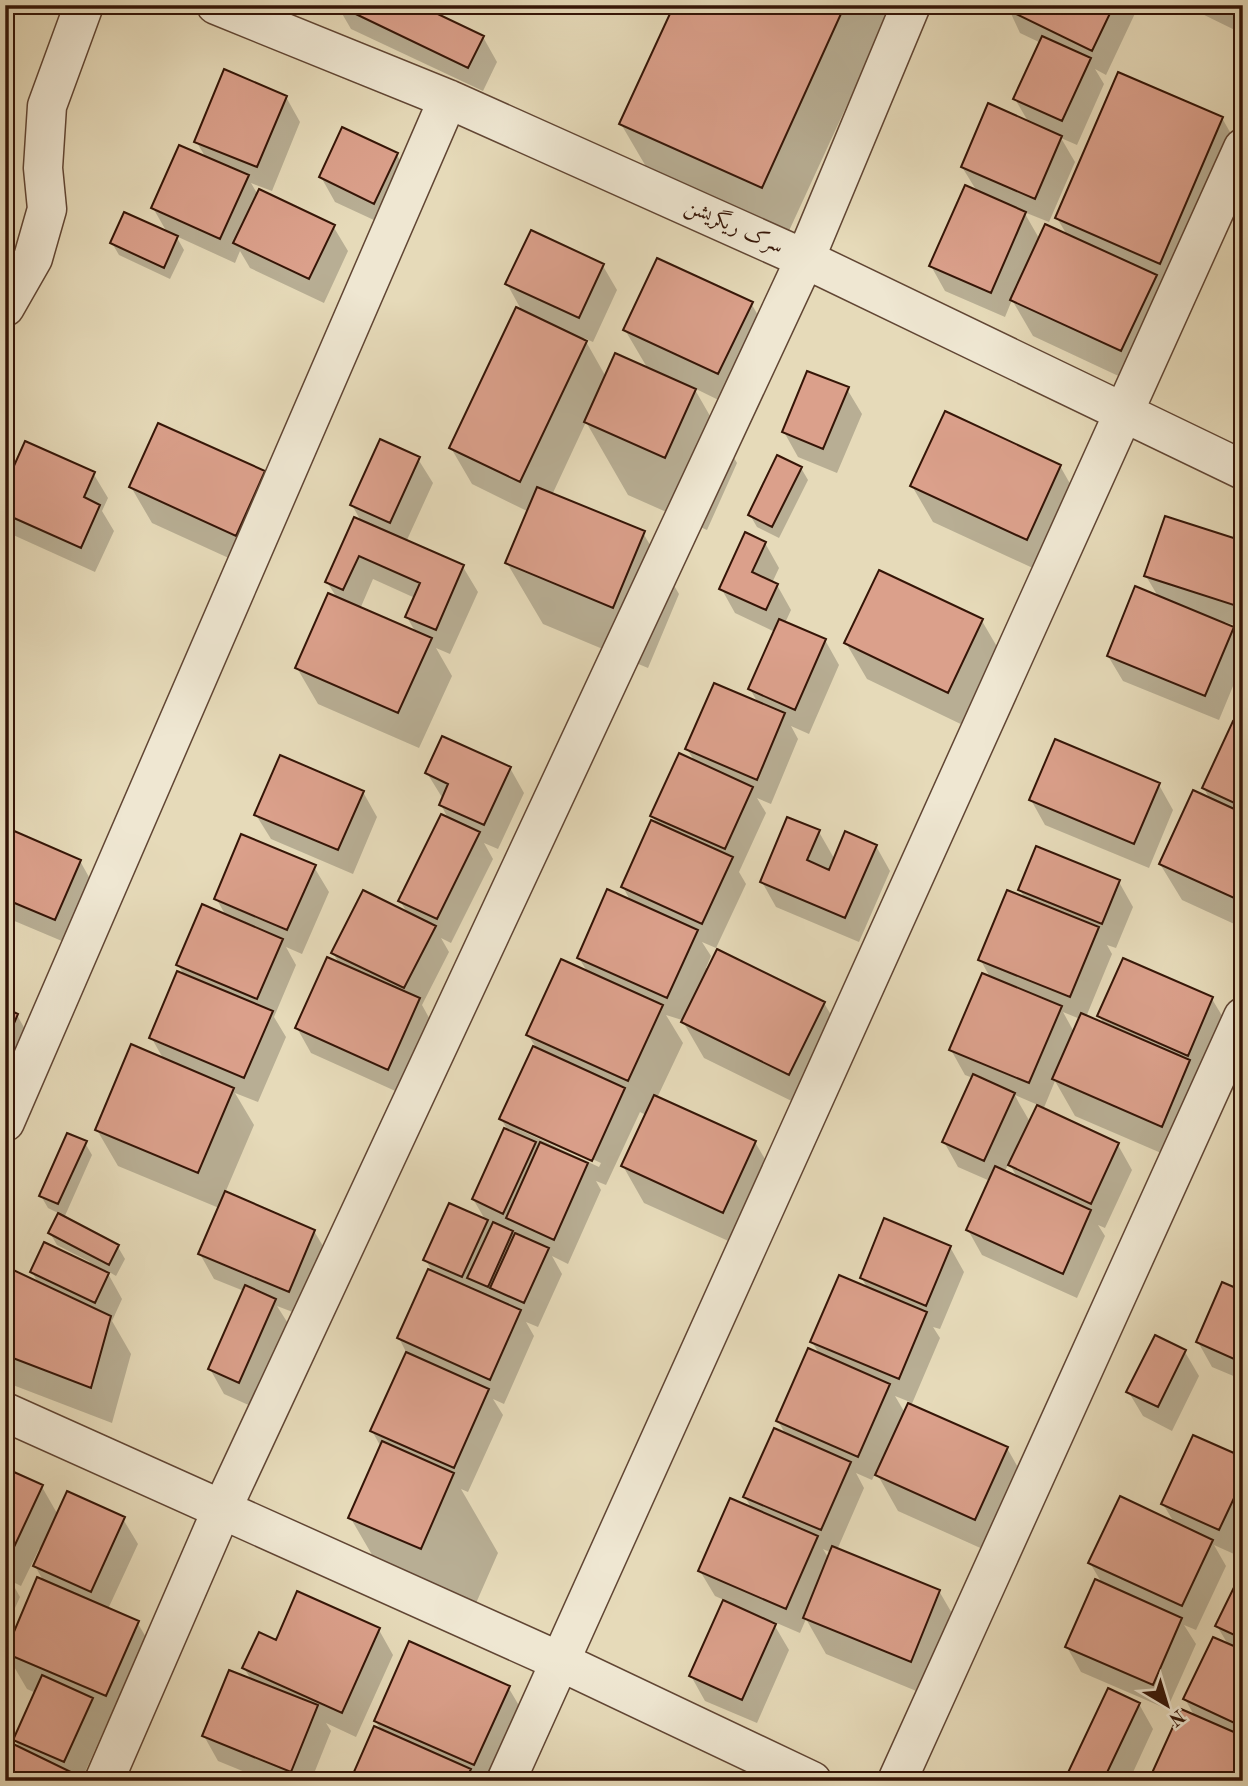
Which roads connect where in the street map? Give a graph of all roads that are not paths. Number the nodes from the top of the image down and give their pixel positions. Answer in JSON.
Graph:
{"nodes":[{"id":1,"x":84,"y":5,"type":"edge"},
{"id":2,"x":216,"y":5,"type":"edge"},
{"id":3,"x":911,"y":5,"type":"edge"},
{"id":4,"x":448,"y":99,"type":"junction"},
{"id":5,"x":1243,"y":148,"type":"edge"},
{"id":6,"x":805,"y":259,"type":"junction"},
{"id":7,"x":5,"y":307,"type":"edge"},
{"id":8,"x":1123,"y":410,"type":"junction"},
{"id":9,"x":1243,"y":470,"type":"edge"},
{"id":10,"x":1243,"y":1017,"type":"edge"},
{"id":11,"x":5,"y":1122,"type":"edge"},
{"id":12,"x":5,"y":1412,"type":"edge"},
{"id":13,"x":222,"y":1509,"type":"junction"},
{"id":14,"x":559,"y":1661,"type":"junction"},
{"id":15,"x":104,"y":1781,"type":"edge"},
{"id":16,"x":506,"y":1781,"type":"edge"},
{"id":17,"x":811,"y":1781,"type":"edge"},
{"id":18,"x":897,"y":1781,"type":"edge"}],
"edges":[{"from":1,"to":7,"type":"street"},
{"from":2,"to":4,"type":"street","name":"سرک ریگریشن"},
{"from":3,"to":6,"type":"street"},
{"from":4,"to":6,"type":"street","name":"سرک ریگریشن"},
{"from":4,"to":11,"type":"street"},
{"from":5,"to":8,"type":"street"},
{"from":6,"to":8,"type":"street","name":"سرک ریگریشن"},
{"from":6,"to":13,"type":"street"},
{"from":8,"to":9,"type":"street","name":"سرک ریگریشن"},
{"from":8,"to":14,"type":"street"},
{"from":10,"to":18,"type":"street"},
{"from":12,"to":13,"type":"street"},
{"from":13,"to":14,"type":"street"},
{"from":13,"to":15,"type":"street"},
{"from":14,"to":16,"type":"street"},
{"from":14,"to":17,"type":"street"}]}
